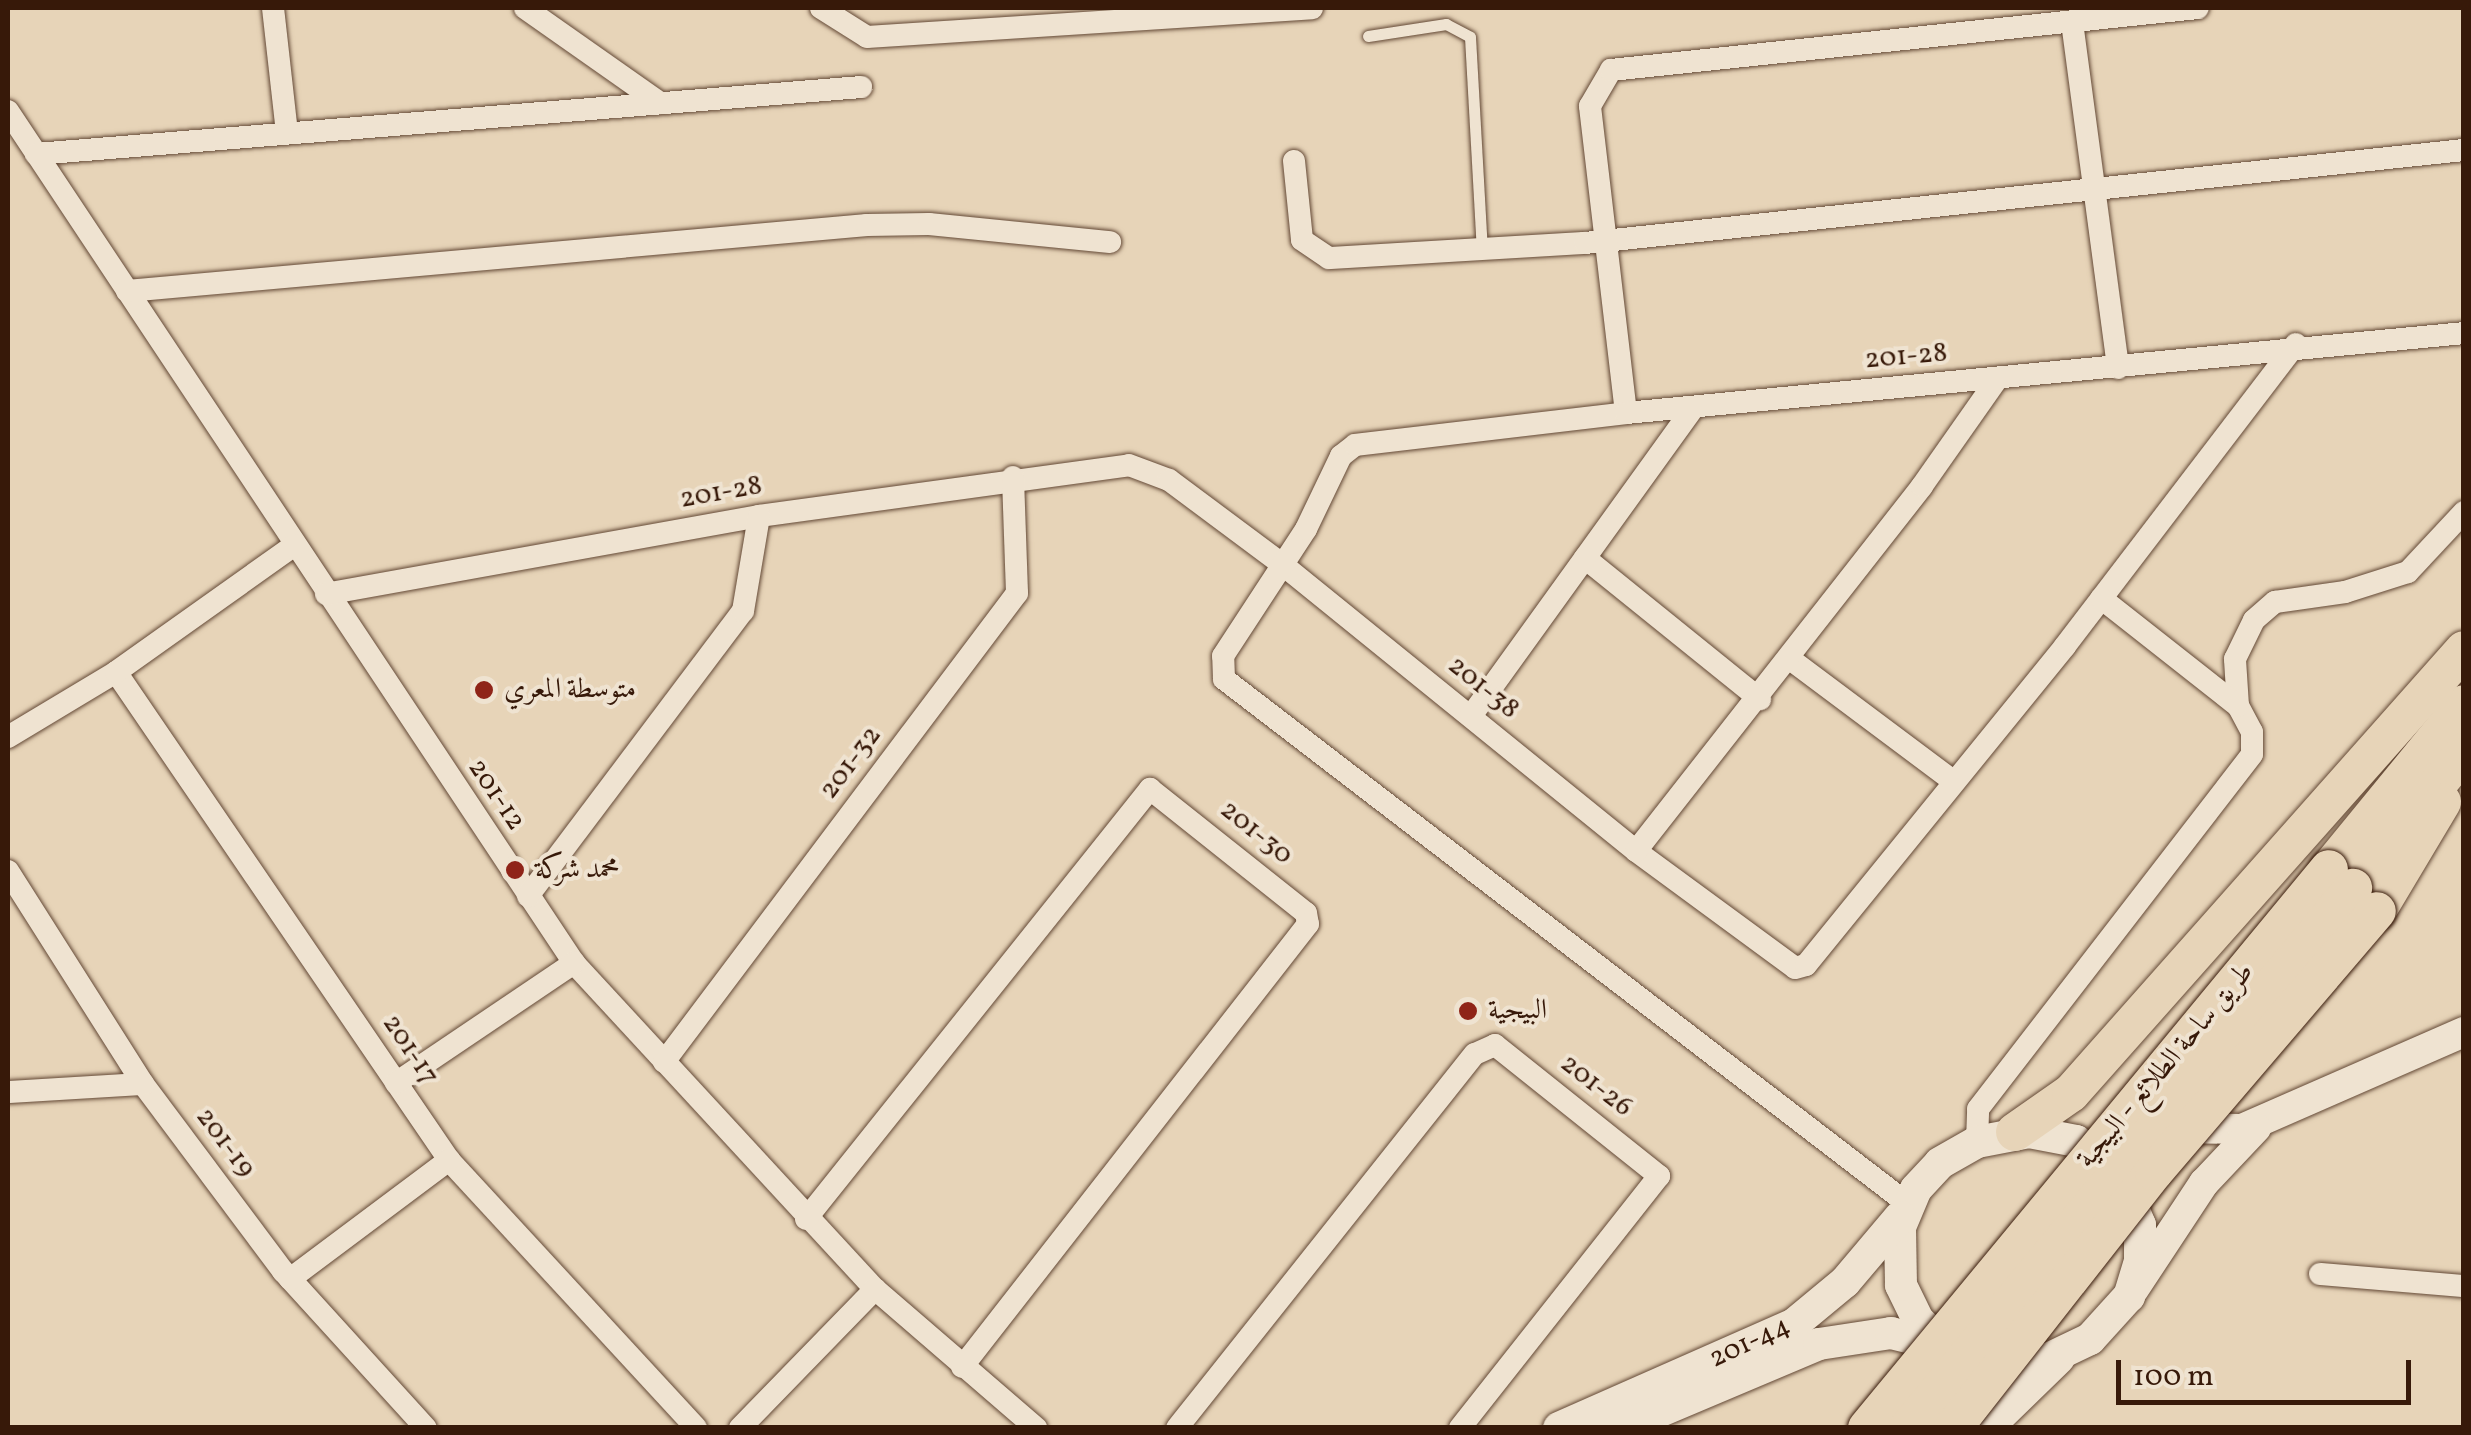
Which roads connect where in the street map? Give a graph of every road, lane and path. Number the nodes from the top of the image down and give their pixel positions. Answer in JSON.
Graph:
{"nodes":[{"id":1,"x":273,"y":8,"type":"edge"},
{"id":2,"x":525,"y":8,"type":"edge"},
{"id":3,"x":822,"y":8,"type":"edge"},
{"id":4,"x":1010,"y":8,"type":"edge"},
{"id":5,"x":1312,"y":8,"type":"edge"},
{"id":6,"x":2198,"y":8,"type":"edge"},
{"id":7,"x":2072,"y":22,"type":"junction"},
{"id":8,"x":1012,"y":32,"type":"junction"},
{"id":9,"x":1368,"y":36,"type":"dead end"},
{"id":10,"x":861,"y":87,"type":"dead end"},
{"id":11,"x":660,"y":104,"type":"junction"},
{"id":12,"x":8,"y":111,"type":"edge"},
{"id":13,"x":287,"y":134,"type":"junction"},
{"id":14,"x":2464,"y":150,"type":"edge"},
{"id":15,"x":36,"y":154,"type":"junction"},
{"id":16,"x":1294,"y":162,"type":"dead end"},
{"id":17,"x":2093,"y":187,"type":"junction"},
{"id":18,"x":1608,"y":240,"type":"junction"},
{"id":19,"x":1110,"y":242,"type":"dead end"},
{"id":20,"x":1482,"y":248,"type":"junction"},
{"id":21,"x":126,"y":290,"type":"junction"},
{"id":22,"x":2464,"y":332,"type":"edge"},
{"id":23,"x":2296,"y":344,"type":"junction"},
{"id":24,"x":2118,"y":368,"type":"junction"},
{"id":25,"x":1998,"y":378,"type":"junction"},
{"id":26,"x":1694,"y":407,"type":"junction"},
{"id":27,"x":1626,"y":414,"type":"junction"},
{"id":28,"x":1129,"y":465,"type":"joint"},
{"id":29,"x":1013,"y":478,"type":"junction"},
{"id":30,"x":2464,"y":512,"type":"edge"},
{"id":31,"x":760,"y":516,"type":"junction"},
{"id":32,"x":294,"y":545,"type":"junction"},
{"id":33,"x":1584,"y":558,"type":"junction"},
{"id":34,"x":1282,"y":565,"type":"junction"},
{"id":35,"x":326,"y":594,"type":"junction"},
{"id":36,"x":2101,"y":598,"type":"junction"},
{"id":37,"x":2464,"y":650,"type":"edge"},
{"id":38,"x":1790,"y":659,"type":"junction"},
{"id":39,"x":116,"y":672,"type":"junction"},
{"id":40,"x":1760,"y":699,"type":"junction"},
{"id":41,"x":2464,"y":704,"type":"edge"},
{"id":42,"x":2238,"y":706,"type":"junction"},
{"id":43,"x":1471,"y":716,"type":"junction"},
{"id":44,"x":8,"y":737,"type":"edge"},
{"id":45,"x":2464,"y":752,"type":"edge"},
{"id":46,"x":2464,"y":766,"type":"edge"},
{"id":47,"x":1952,"y":780,"type":"junction"},
{"id":48,"x":1636,"y":851,"type":"junction"},
{"id":49,"x":8,"y":871,"type":"edge"},
{"id":50,"x":2353,"y":889,"type":"junction"},
{"id":51,"x":528,"y":896,"type":"junction"},
{"id":52,"x":574,"y":963,"type":"junction"},
{"id":53,"x":2464,"y":1032,"type":"edge"},
{"id":54,"x":664,"y":1062,"type":"junction"},
{"id":55,"x":396,"y":1083,"type":"junction"},
{"id":56,"x":142,"y":1084,"type":"junction"},
{"id":57,"x":8,"y":1092,"type":"edge"},
{"id":58,"x":2276,"y":1115,"type":"junction"},
{"id":59,"x":2015,"y":1132,"type":"junction"},
{"id":60,"x":1978,"y":1142,"type":"junction"},
{"id":61,"x":2100,"y":1158,"type":"junction"},
{"id":62,"x":448,"y":1160,"type":"junction"},
{"id":63,"x":1906,"y":1206,"type":"junction"},
{"id":64,"x":806,"y":1219,"type":"junction"},
{"id":65,"x":2320,"y":1274,"type":"dead end"},
{"id":66,"x":290,"y":1278,"type":"junction"},
{"id":67,"x":2464,"y":1286,"type":"edge"},
{"id":68,"x":875,"y":1289,"type":"junction"},
{"id":69,"x":2129,"y":1296,"type":"junction"},
{"id":70,"x":1946,"y":1347,"type":"junction"},
{"id":71,"x":2074,"y":1349,"type":"junction"},
{"id":72,"x":962,"y":1367,"type":"junction"},
{"id":73,"x":426,"y":1428,"type":"edge"},
{"id":74,"x":696,"y":1428,"type":"edge"},
{"id":75,"x":740,"y":1428,"type":"edge"},
{"id":76,"x":1036,"y":1428,"type":"edge"},
{"id":77,"x":1176,"y":1428,"type":"edge"},
{"id":78,"x":1460,"y":1428,"type":"edge"},
{"id":79,"x":1559,"y":1428,"type":"edge"},
{"id":80,"x":1620,"y":1428,"type":"edge"},
{"id":81,"x":1867,"y":1428,"type":"edge"},
{"id":82,"x":1908,"y":1428,"type":"edge"},
{"id":83,"x":1953,"y":1428,"type":"edge"},
{"id":84,"x":1987,"y":1428,"type":"edge"}],
"edges":[{"from":1,"to":13,"type":"street"},
{"from":2,"to":11,"type":"street"},
{"from":3,"to":8,"type":"street"},
{"from":4,"to":8,"type":"street"},
{"from":5,"to":8,"type":"street"},
{"from":6,"to":7,"type":"street"},
{"from":7,"to":17,"type":"street"},
{"from":7,"to":18,"type":"street"},
{"from":9,"to":20,"type":"lane"},
{"from":10,"to":11,"type":"street"},
{"from":11,"to":13,"type":"street"},
{"from":12,"to":15,"type":"street","name":"201-12"},
{"from":13,"to":15,"type":"street"},
{"from":14,"to":17,"type":"street"},
{"from":15,"to":21,"type":"street","name":"201-12"},
{"from":16,"to":20,"type":"street"},
{"from":17,"to":18,"type":"street"},
{"from":17,"to":24,"type":"street"},
{"from":18,"to":20,"type":"street"},
{"from":18,"to":27,"type":"street"},
{"from":19,"to":21,"type":"street"},
{"from":21,"to":32,"type":"street","name":"201-12"},
{"from":22,"to":23,"type":"street","name":"201-28"},
{"from":23,"to":24,"type":"street","name":"201-28"},
{"from":23,"to":36,"type":"street"},
{"from":24,"to":25,"type":"street","name":"201-28"},
{"from":25,"to":26,"type":"street","name":"201-28"},
{"from":25,"to":38,"type":"street"},
{"from":26,"to":27,"type":"street","name":"201-28"},
{"from":26,"to":33,"type":"street"},
{"from":27,"to":34,"type":"street","name":"201-28"},
{"from":28,"to":29,"type":"street","name":"201-28"},
{"from":28,"to":34,"type":"street","name":"201-38"},
{"from":29,"to":31,"type":"street","name":"201-28"},
{"from":29,"to":54,"type":"street","name":"201-32"},
{"from":30,"to":42,"type":"street"},
{"from":31,"to":35,"type":"street","name":"201-28"},
{"from":31,"to":51,"type":"street"},
{"from":32,"to":35,"type":"street","name":"201-12"},
{"from":32,"to":39,"type":"street"},
{"from":33,"to":40,"type":"street"},
{"from":33,"to":43,"type":"street"},
{"from":34,"to":43,"type":"street","name":"201-38"},
{"from":34,"to":63,"type":"street"},
{"from":35,"to":51,"type":"street","name":"201-12"},
{"from":36,"to":42,"type":"street"},
{"from":36,"to":47,"type":"street"},
{"from":37,"to":59,"type":"main road"},
{"from":38,"to":40,"type":"street"},
{"from":38,"to":47,"type":"street"},
{"from":39,"to":44,"type":"street"},
{"from":39,"to":55,"type":"street","name":"201-17"},
{"from":40,"to":48,"type":"street"},
{"from":41,"to":50,"type":"main road","name":"طريق ساحة الطلائع - البيجية"},
{"from":42,"to":60,"type":"street"},
{"from":43,"to":48,"type":"street","name":"201-38"},
{"from":45,"to":50,"type":"main road","name":"طريق ساحة الطلائع - البيجية"},
{"from":46,"to":50,"type":"main road"},
{"from":47,"to":48,"type":"street","name":"201-38"},
{"from":49,"to":56,"type":"street","name":"201-19"},
{"from":50,"to":81,"type":"main road","name":"طريق ساحة الطلائع - البيجية","bridge":true},
{"from":50,"to":82,"type":"main road","name":"طريق ساحة الطلائع - البيجية","bridge":true},
{"from":50,"to":83,"type":"main road","bridge":true},
{"from":51,"to":52,"type":"street","name":"201-12"},
{"from":52,"to":54,"type":"street","name":"201-12"},
{"from":52,"to":55,"type":"street"},
{"from":53,"to":58,"type":"street"},
{"from":54,"to":64,"type":"street","name":"201-12"},
{"from":55,"to":62,"type":"street","name":"201-17"},
{"from":56,"to":57,"type":"street"},
{"from":56,"to":66,"type":"street","name":"201-19"},
{"from":58,"to":61,"type":"street"},
{"from":58,"to":69,"type":"street"},
{"from":59,"to":60,"type":"main road"},
{"from":59,"to":61,"type":"main road"},
{"from":60,"to":63,"type":"main road"},
{"from":61,"to":69,"type":"main road"},
{"from":62,"to":66,"type":"street"},
{"from":62,"to":74,"type":"street","name":"201-17"},
{"from":63,"to":70,"type":"main road"},
{"from":63,"to":79,"type":"main road","name":"201-44"},
{"from":64,"to":68,"type":"street","name":"201-12"},
{"from":64,"to":72,"type":"street","name":"201-30"},
{"from":65,"to":67,"type":"street"},
{"from":66,"to":73,"type":"street","name":"201-19"},
{"from":68,"to":72,"type":"street","name":"201-12"},
{"from":68,"to":75,"type":"street"},
{"from":69,"to":71,"type":"main road"},
{"from":70,"to":71,"type":"main road"},
{"from":70,"to":80,"type":"main road"},
{"from":71,"to":84,"type":"main road"},
{"from":72,"to":76,"type":"street","name":"201-12"},
{"from":77,"to":78,"type":"street","name":"201-26"}]}
